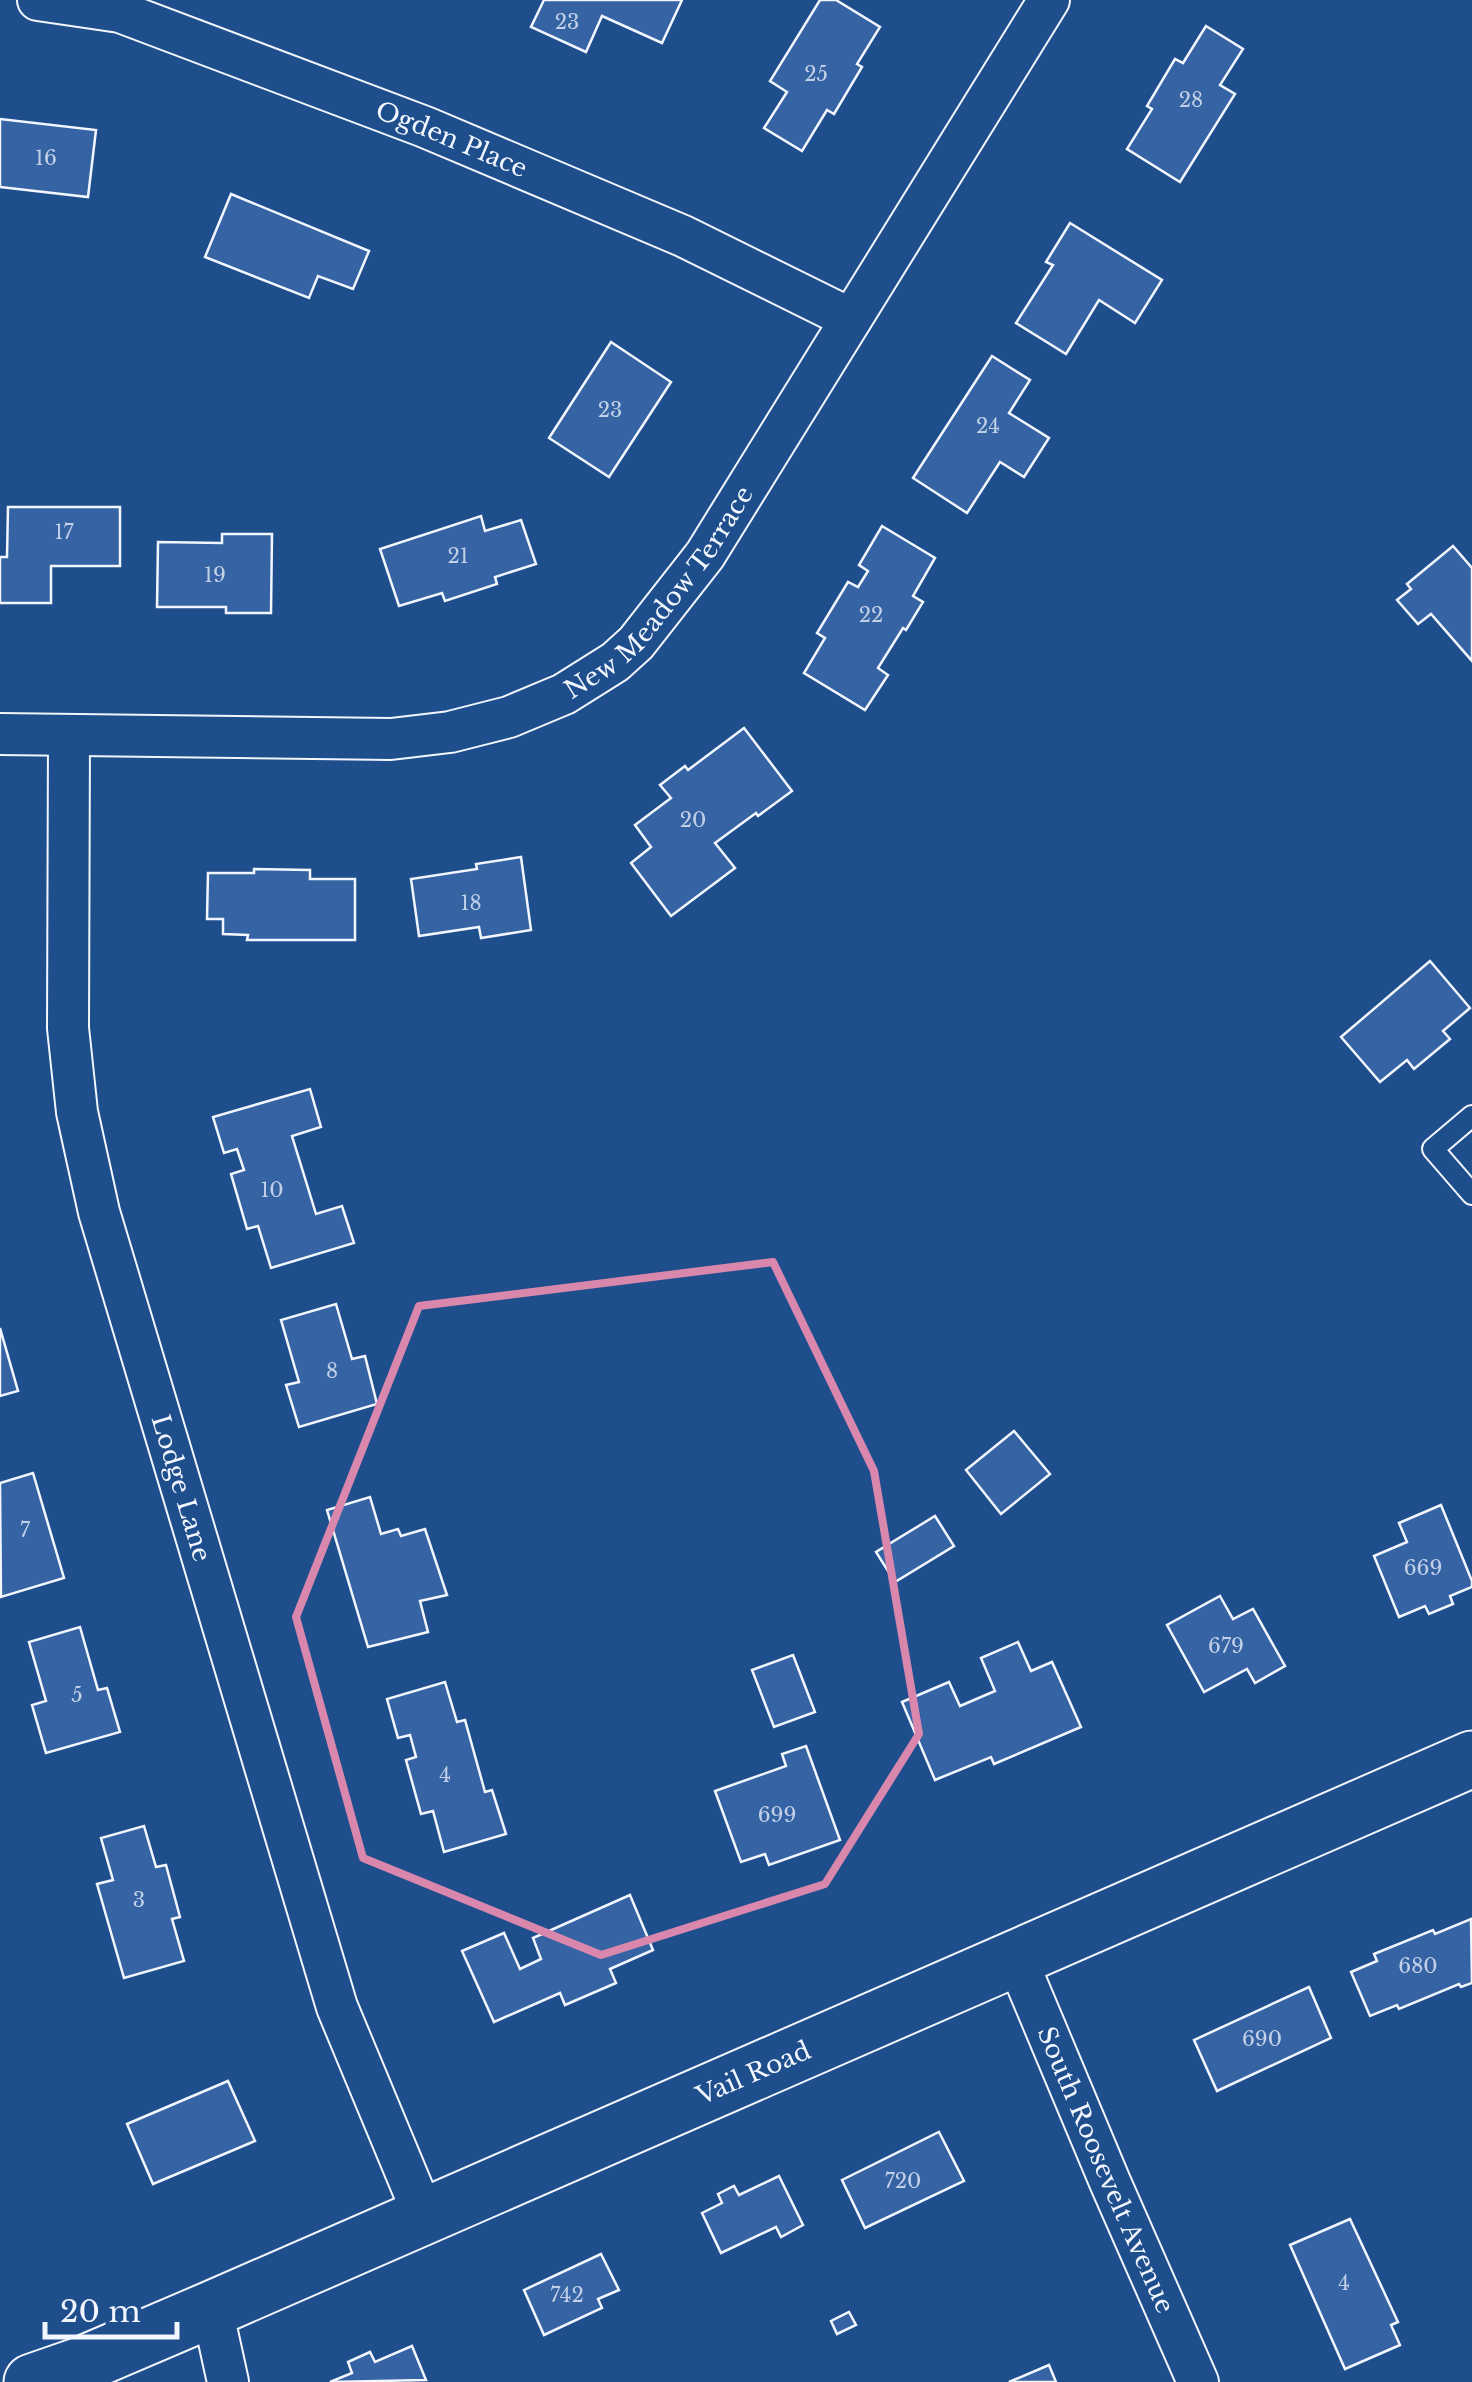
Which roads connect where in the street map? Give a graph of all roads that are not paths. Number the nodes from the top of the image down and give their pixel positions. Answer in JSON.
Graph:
{"nodes":[{"id":1,"x":38,"y":0,"type":"edge"},
{"id":2,"x":1049,"y":0,"type":"edge"},
{"id":3,"x":851,"y":318,"type":"junction"},
{"id":4,"x":0,"y":734,"type":"edge"},
{"id":5,"x":69,"y":734,"type":"junction"},
{"id":6,"x":1472,"y":1116,"type":"edge"},
{"id":7,"x":1472,"y":1194,"type":"edge"},
{"id":8,"x":1472,"y":1758,"type":"edge"},
{"id":9,"x":1016,"y":1958,"type":"junction"},
{"id":10,"x":424,"y":2216,"type":"junction"},
{"id":11,"x":212,"y":2309,"type":"junction"},
{"id":12,"x":32,"y":2382,"type":"edge"},
{"id":13,"x":228,"y":2382,"type":"edge"},
{"id":14,"x":1198,"y":2382,"type":"edge"}],
"edges":[{"from":1,"to":3,"type":"street","name":"Ogden Place"},
{"from":2,"to":3,"type":"street","name":"New Meadow Terrace"},
{"from":3,"to":5,"type":"street","name":"New Meadow Terrace"},
{"from":4,"to":5,"type":"street","name":"New Meadow Terrace"},
{"from":5,"to":10,"type":"street","name":"Lodge Lane"},
{"from":6,"to":7,"type":"lane"},
{"from":8,"to":9,"type":"street","name":"Vail Road"},
{"from":9,"to":10,"type":"street","name":"Vail Road"},
{"from":9,"to":14,"type":"street","name":"South Roosevelt Avenue"},
{"from":10,"to":11,"type":"street","name":"Vail Road"},
{"from":11,"to":12,"type":"street","name":"Vail Road"},
{"from":11,"to":13,"type":"street"}]}
